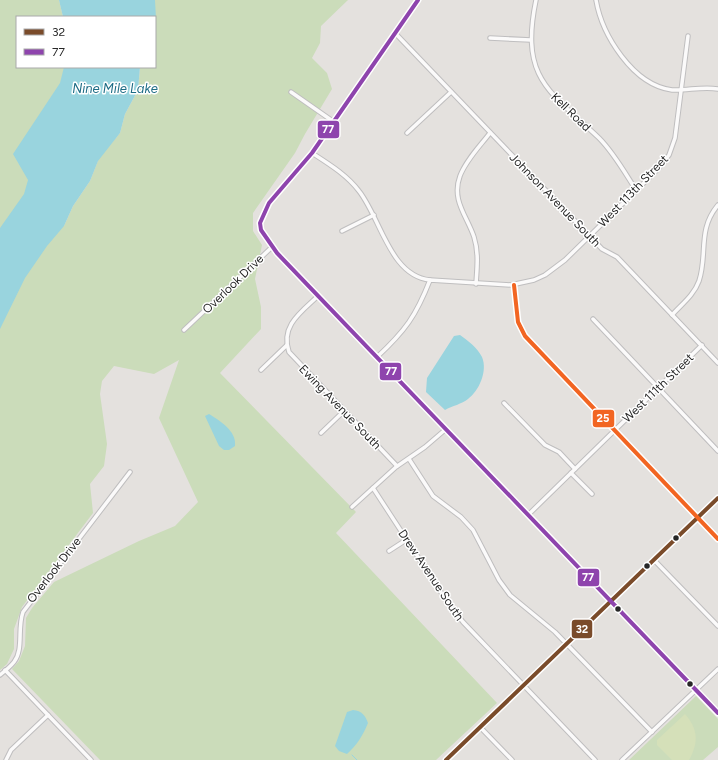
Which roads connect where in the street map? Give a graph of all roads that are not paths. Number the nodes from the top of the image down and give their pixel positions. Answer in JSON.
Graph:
{"nodes":[{"id":1,"x":418,"y":0,"type":"edge"},
{"id":2,"x":536,"y":0,"type":"edge"},
{"id":3,"x":596,"y":0,"type":"edge"},
{"id":4,"x":395,"y":33,"type":"junction"},
{"id":5,"x":688,"y":36,"type":"dead end"},
{"id":6,"x":490,"y":38,"type":"dead end"},
{"id":7,"x":531,"y":40,"type":"junction"},
{"id":8,"x":718,"y":89,"type":"edge"},
{"id":9,"x":681,"y":90,"type":"junction"},
{"id":10,"x":291,"y":92,"type":"dead end"},
{"id":11,"x":451,"y":92,"type":"junction"},
{"id":12,"x":334,"y":122,"type":"junction"},
{"id":13,"x":407,"y":133,"type":"dead end"},
{"id":14,"x":490,"y":133,"type":"junction"},
{"id":15,"x":312,"y":153,"type":"junction"},
{"id":16,"x":636,"y":190,"type":"junction"},
{"id":17,"x":718,"y":205,"type":"edge"},
{"id":18,"x":374,"y":215,"type":"junction"},
{"id":19,"x":342,"y":231,"type":"dead end"},
{"id":20,"x":589,"y":236,"type":"junction"},
{"id":21,"x":272,"y":247,"type":"junction"},
{"id":22,"x":430,"y":280,"type":"junction"},
{"id":23,"x":476,"y":284,"type":"junction"},
{"id":24,"x":514,"y":284,"type":"junction"},
{"id":25,"x":318,"y":296,"type":"junction"},
{"id":26,"x":672,"y":314,"type":"junction"},
{"id":27,"x":593,"y":319,"type":"dead end"},
{"id":28,"x":184,"y":330,"type":"dead end"},
{"id":29,"x":287,"y":344,"type":"junction"},
{"id":30,"x":702,"y":345,"type":"junction"},
{"id":31,"x":377,"y":357,"type":"junction"},
{"id":32,"x":718,"y":363,"type":"edge"},
{"id":33,"x":261,"y":370,"type":"dead end"},
{"id":34,"x":658,"y":388,"type":"junction"},
{"id":35,"x":504,"y":403,"type":"dead end"},
{"id":36,"x":344,"y":411,"type":"junction"},
{"id":37,"x":446,"y":429,"type":"junction"},
{"id":38,"x":614,"y":431,"type":"junction"},
{"id":39,"x":321,"y":433,"type":"dead end"},
{"id":40,"x":718,"y":451,"type":"edge"},
{"id":41,"x":409,"y":459,"type":"junction"},
{"id":42,"x":397,"y":466,"type":"junction"},
{"id":43,"x":575,"y":469,"type":"junction"},
{"id":44,"x":130,"y":472,"type":"dead end"},
{"id":45,"x":571,"y":473,"type":"junction"},
{"id":46,"x":373,"y":488,"type":"junction"},
{"id":47,"x":592,"y":494,"type":"dead end"},
{"id":48,"x":718,"y":498,"type":"edge"},
{"id":49,"x":352,"y":507,"type":"dead end"},
{"id":50,"x":528,"y":515,"type":"junction"},
{"id":51,"x":698,"y":518,"type":"junction"},
{"id":52,"x":718,"y":539,"type":"edge"},
{"id":53,"x":406,"y":540,"type":"junction"},
{"id":54,"x":389,"y":551,"type":"dead end"},
{"id":55,"x":654,"y":560,"type":"junction"},
{"id":56,"x":611,"y":602,"type":"junction"},
{"id":57,"x":718,"y":626,"type":"edge"},
{"id":58,"x":567,"y":644,"type":"junction"},
{"id":59,"x":718,"y":669,"type":"edge"},
{"id":60,"x":5,"y":670,"type":"junction"},
{"id":61,"x":0,"y":675,"type":"edge"},
{"id":62,"x":524,"y":686,"type":"junction"},
{"id":63,"x":696,"y":690,"type":"junction"},
{"id":64,"x":718,"y":713,"type":"edge"},
{"id":65,"x":48,"y":715,"type":"junction"},
{"id":66,"x":480,"y":727,"type":"junction"},
{"id":67,"x":652,"y":732,"type":"junction"},
{"id":68,"x":6,"y":760,"type":"edge"},
{"id":69,"x":92,"y":760,"type":"edge"},
{"id":70,"x":446,"y":760,"type":"edge"},
{"id":71,"x":512,"y":760,"type":"edge"},
{"id":72,"x":595,"y":760,"type":"edge"},
{"id":73,"x":622,"y":760,"type":"edge"}],
"edges":[{"from":1,"to":4,"type":"street","name":"Overlook Drive"},
{"from":2,"to":7,"type":"street","name":"Kell Road"},
{"from":3,"to":9,"type":"street"},
{"from":4,"to":11,"type":"street","name":"Johnson Avenue South"},
{"from":4,"to":12,"type":"street","name":"Overlook Drive"},
{"from":5,"to":9,"type":"street","name":"West 113th Street"},
{"from":6,"to":7,"type":"street"},
{"from":7,"to":16,"type":"street","name":"Kell Road"},
{"from":8,"to":9,"type":"street"},
{"from":9,"to":16,"type":"street","name":"West 113th Street"},
{"from":10,"to":12,"type":"street"},
{"from":11,"to":13,"type":"street"},
{"from":11,"to":14,"type":"street","name":"Johnson Avenue South"},
{"from":12,"to":15,"type":"street","name":"Overlook Drive"},
{"from":14,"to":20,"type":"street","name":"Johnson Avenue South"},
{"from":14,"to":23,"type":"street"},
{"from":15,"to":18,"type":"street","name":"West 113th Street"},
{"from":15,"to":21,"type":"street","name":"Overlook Drive"},
{"from":16,"to":20,"type":"street","name":"West 113th Street"},
{"from":17,"to":26,"type":"street"},
{"from":18,"to":19,"type":"street"},
{"from":18,"to":22,"type":"street","name":"West 113th Street"},
{"from":20,"to":24,"type":"street","name":"West 113th Street"},
{"from":20,"to":26,"type":"street","name":"Johnson Avenue South"},
{"from":21,"to":25,"type":"street"},
{"from":21,"to":28,"type":"street","name":"Overlook Drive"},
{"from":22,"to":23,"type":"street","name":"West 113th Street"},
{"from":22,"to":31,"type":"street"},
{"from":23,"to":24,"type":"street","name":"West 113th Street"},
{"from":24,"to":38,"type":"street"},
{"from":25,"to":29,"type":"street"},
{"from":25,"to":31,"type":"street"},
{"from":26,"to":30,"type":"street","name":"Johnson Avenue South"},
{"from":27,"to":34,"type":"street"},
{"from":29,"to":33,"type":"street"},
{"from":29,"to":36,"type":"street","name":"Ewing Avenue South"},
{"from":30,"to":32,"type":"street","name":"Johnson Avenue South"},
{"from":30,"to":34,"type":"street","name":"West 111th Street"},
{"from":31,"to":37,"type":"street"},
{"from":34,"to":38,"type":"street","name":"West 111th Street"},
{"from":34,"to":40,"type":"street"},
{"from":35,"to":43,"type":"street"},
{"from":36,"to":39,"type":"street"},
{"from":36,"to":42,"type":"street","name":"Ewing Avenue South"},
{"from":37,"to":41,"type":"street"},
{"from":37,"to":50,"type":"street"},
{"from":38,"to":43,"type":"street","name":"West 111th Street"},
{"from":38,"to":51,"type":"street"},
{"from":41,"to":42,"type":"street"},
{"from":41,"to":58,"type":"street"},
{"from":42,"to":46,"type":"street"},
{"from":43,"to":45,"type":"street","name":"West 111th Street"},
{"from":44,"to":60,"type":"street","name":"Overlook Drive"},
{"from":45,"to":47,"type":"street"},
{"from":45,"to":50,"type":"street","name":"West 111th Street"},
{"from":46,"to":49,"type":"street"},
{"from":46,"to":53,"type":"street","name":"Drew Avenue South"},
{"from":48,"to":51,"type":"street"},
{"from":50,"to":56,"type":"street"},
{"from":51,"to":52,"type":"street"},
{"from":51,"to":55,"type":"street"},
{"from":53,"to":54,"type":"street"},
{"from":53,"to":62,"type":"street","name":"Drew Avenue South"},
{"from":55,"to":56,"type":"street"},
{"from":55,"to":57,"type":"street"},
{"from":56,"to":58,"type":"street"},
{"from":56,"to":63,"type":"street"},
{"from":58,"to":62,"type":"street"},
{"from":58,"to":67,"type":"street"},
{"from":59,"to":63,"type":"street"},
{"from":60,"to":61,"type":"street","name":"Overlook Drive"},
{"from":60,"to":65,"type":"street"},
{"from":62,"to":66,"type":"street"},
{"from":62,"to":72,"type":"street","name":"Drew Avenue South"},
{"from":63,"to":64,"type":"street"},
{"from":63,"to":67,"type":"street"},
{"from":65,"to":68,"type":"street"},
{"from":65,"to":69,"type":"street"},
{"from":66,"to":70,"type":"street"},
{"from":66,"to":71,"type":"street"},
{"from":67,"to":73,"type":"street"}]}
